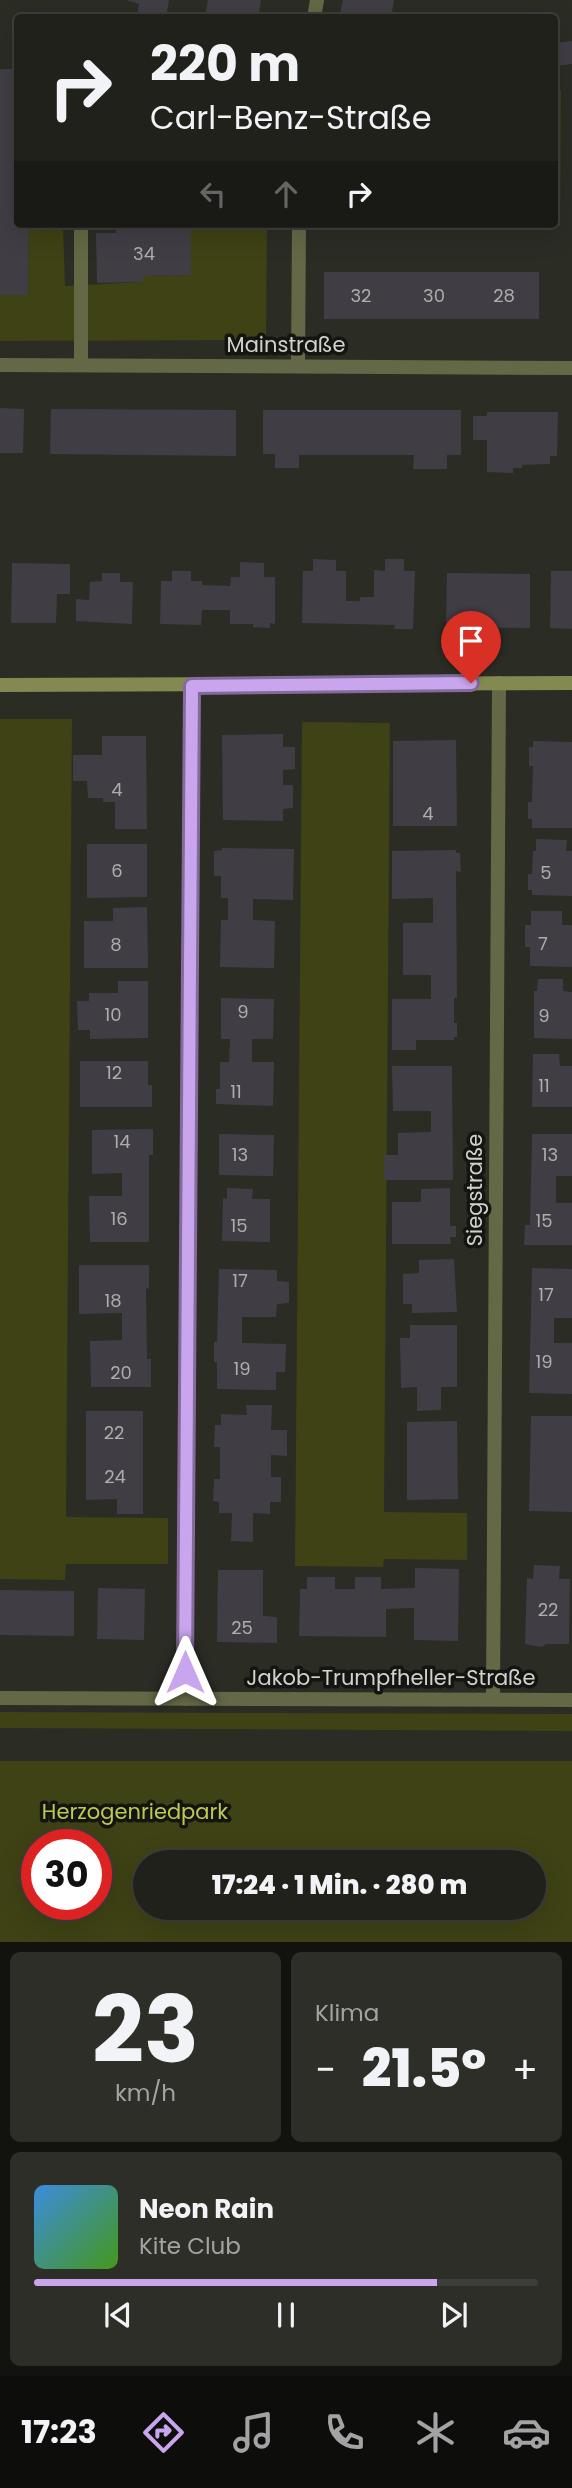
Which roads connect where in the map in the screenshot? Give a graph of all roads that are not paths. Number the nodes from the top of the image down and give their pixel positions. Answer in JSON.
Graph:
{"nodes":[{"id":1,"x":299,"y":228,"type":"edge"},
{"id":2,"x":81,"y":231,"type":"dead end"},
{"id":3,"x":0,"y":365,"type":"edge"},
{"id":4,"x":81,"y":365,"type":"junction"},
{"id":5,"x":298,"y":366,"type":"junction"},
{"id":6,"x":572,"y":368,"type":"edge"},
{"id":7,"x":499,"y":683,"type":"junction"},
{"id":8,"x":572,"y":683,"type":"edge"},
{"id":9,"x":0,"y":685,"type":"edge"},
{"id":10,"x":192,"y":686,"type":"junction"},
{"id":11,"x":0,"y":1698,"type":"edge"},
{"id":12,"x":185,"y":1699,"type":"junction"},
{"id":13,"x":493,"y":1699,"type":"junction"},
{"id":14,"x":572,"y":1700,"type":"edge"}],
"edges":[{"from":1,"to":5,"type":"street"},
{"from":2,"to":4,"type":"street"},
{"from":3,"to":4,"type":"street","name":"Mainstraße"},
{"from":4,"to":5,"type":"street","name":"Mainstraße"},
{"from":5,"to":6,"type":"street","name":"Mainstraße"},
{"from":7,"to":8,"type":"street"},
{"from":7,"to":10,"type":"street"},
{"from":7,"to":13,"type":"street","name":"Siegstraße"},
{"from":9,"to":10,"type":"street"},
{"from":10,"to":12,"type":"street"},
{"from":11,"to":12,"type":"street","name":"Jakob-Trumpfheller-Straße"},
{"from":12,"to":13,"type":"street","name":"Jakob-Trumpfheller-Straße"},
{"from":13,"to":14,"type":"street","name":"Jakob-Trumpfheller-Straße"}]}
